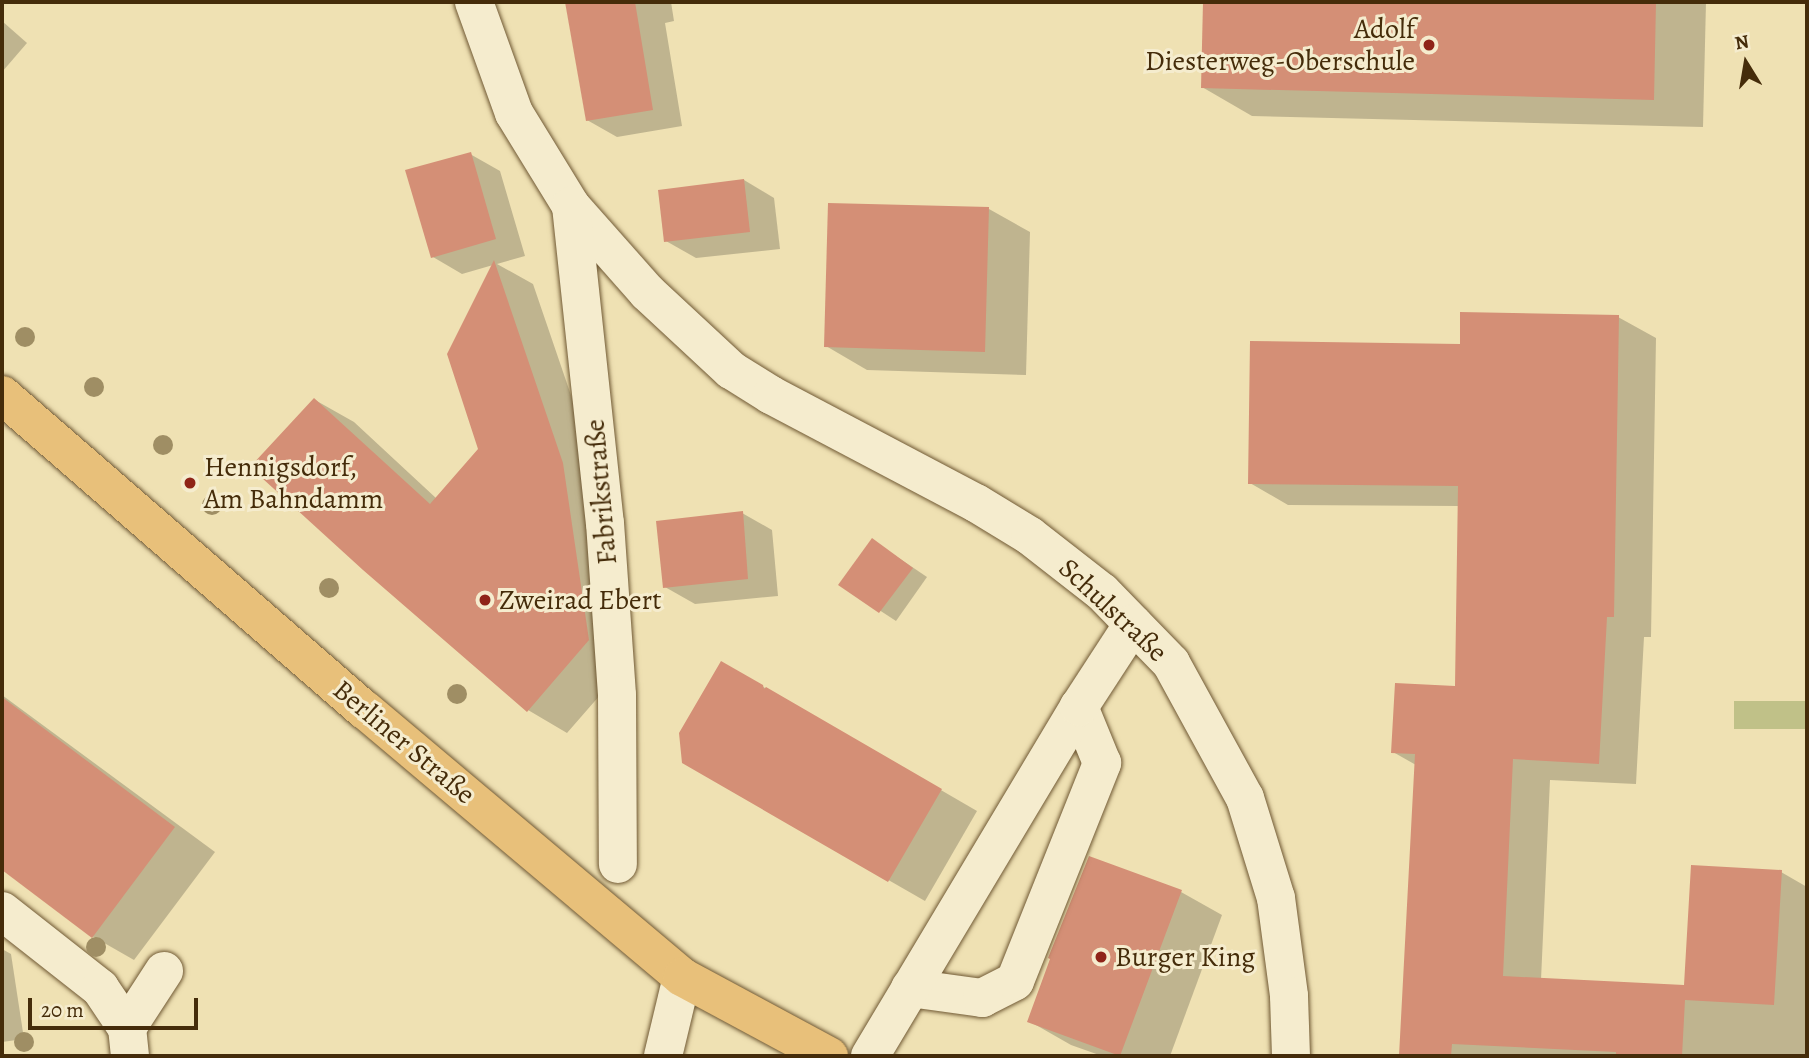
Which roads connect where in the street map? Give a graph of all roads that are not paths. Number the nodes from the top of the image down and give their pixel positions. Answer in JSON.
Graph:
{"nodes":[{"id":1,"x":474,"y":2,"type":"edge"},
{"id":2,"x":570,"y":206,"type":"junction"},
{"id":3,"x":731,"y":370,"type":"joint"},
{"id":4,"x":2,"y":395,"type":"edge"},
{"id":5,"x":1133,"y":624,"type":"junction"},
{"id":6,"x":1079,"y":707,"type":"junction"},
{"id":7,"x":618,"y":864,"type":"dead end"},
{"id":8,"x":2,"y":911,"type":"edge"},
{"id":9,"x":164,"y":971,"type":"dead end"},
{"id":10,"x":682,"y":976,"type":"junction"},
{"id":11,"x":910,"y":988,"type":"junction"},
{"id":12,"x":128,"y":1042,"type":"edge"},
{"id":13,"x":663,"y":1056,"type":"edge"},
{"id":14,"x":829,"y":1056,"type":"edge"},
{"id":15,"x":870,"y":1056,"type":"edge"},
{"id":16,"x":1291,"y":1056,"type":"edge"}],
"edges":[{"from":1,"to":2,"type":"street","name":"Fabrikstraße"},
{"from":2,"to":3,"type":"street","name":"Fabrikstraße"},
{"from":2,"to":7,"type":"street","name":"Fabrikstraße"},
{"from":3,"to":5,"type":"street","name":"Schulstraße"},
{"from":4,"to":10,"type":"main road","name":"Berliner Straße"},
{"from":5,"to":6,"type":"street"},
{"from":5,"to":16,"type":"street","name":"Schulstraße"},
{"from":6,"to":11,"type":"street"},
{"from":6,"to":11,"type":"street"},
{"from":8,"to":12,"type":"street"},
{"from":9,"to":12,"type":"street"},
{"from":10,"to":13,"type":"street"},
{"from":10,"to":14,"type":"main road","name":"Berliner Straße"},
{"from":11,"to":15,"type":"street"}]}
